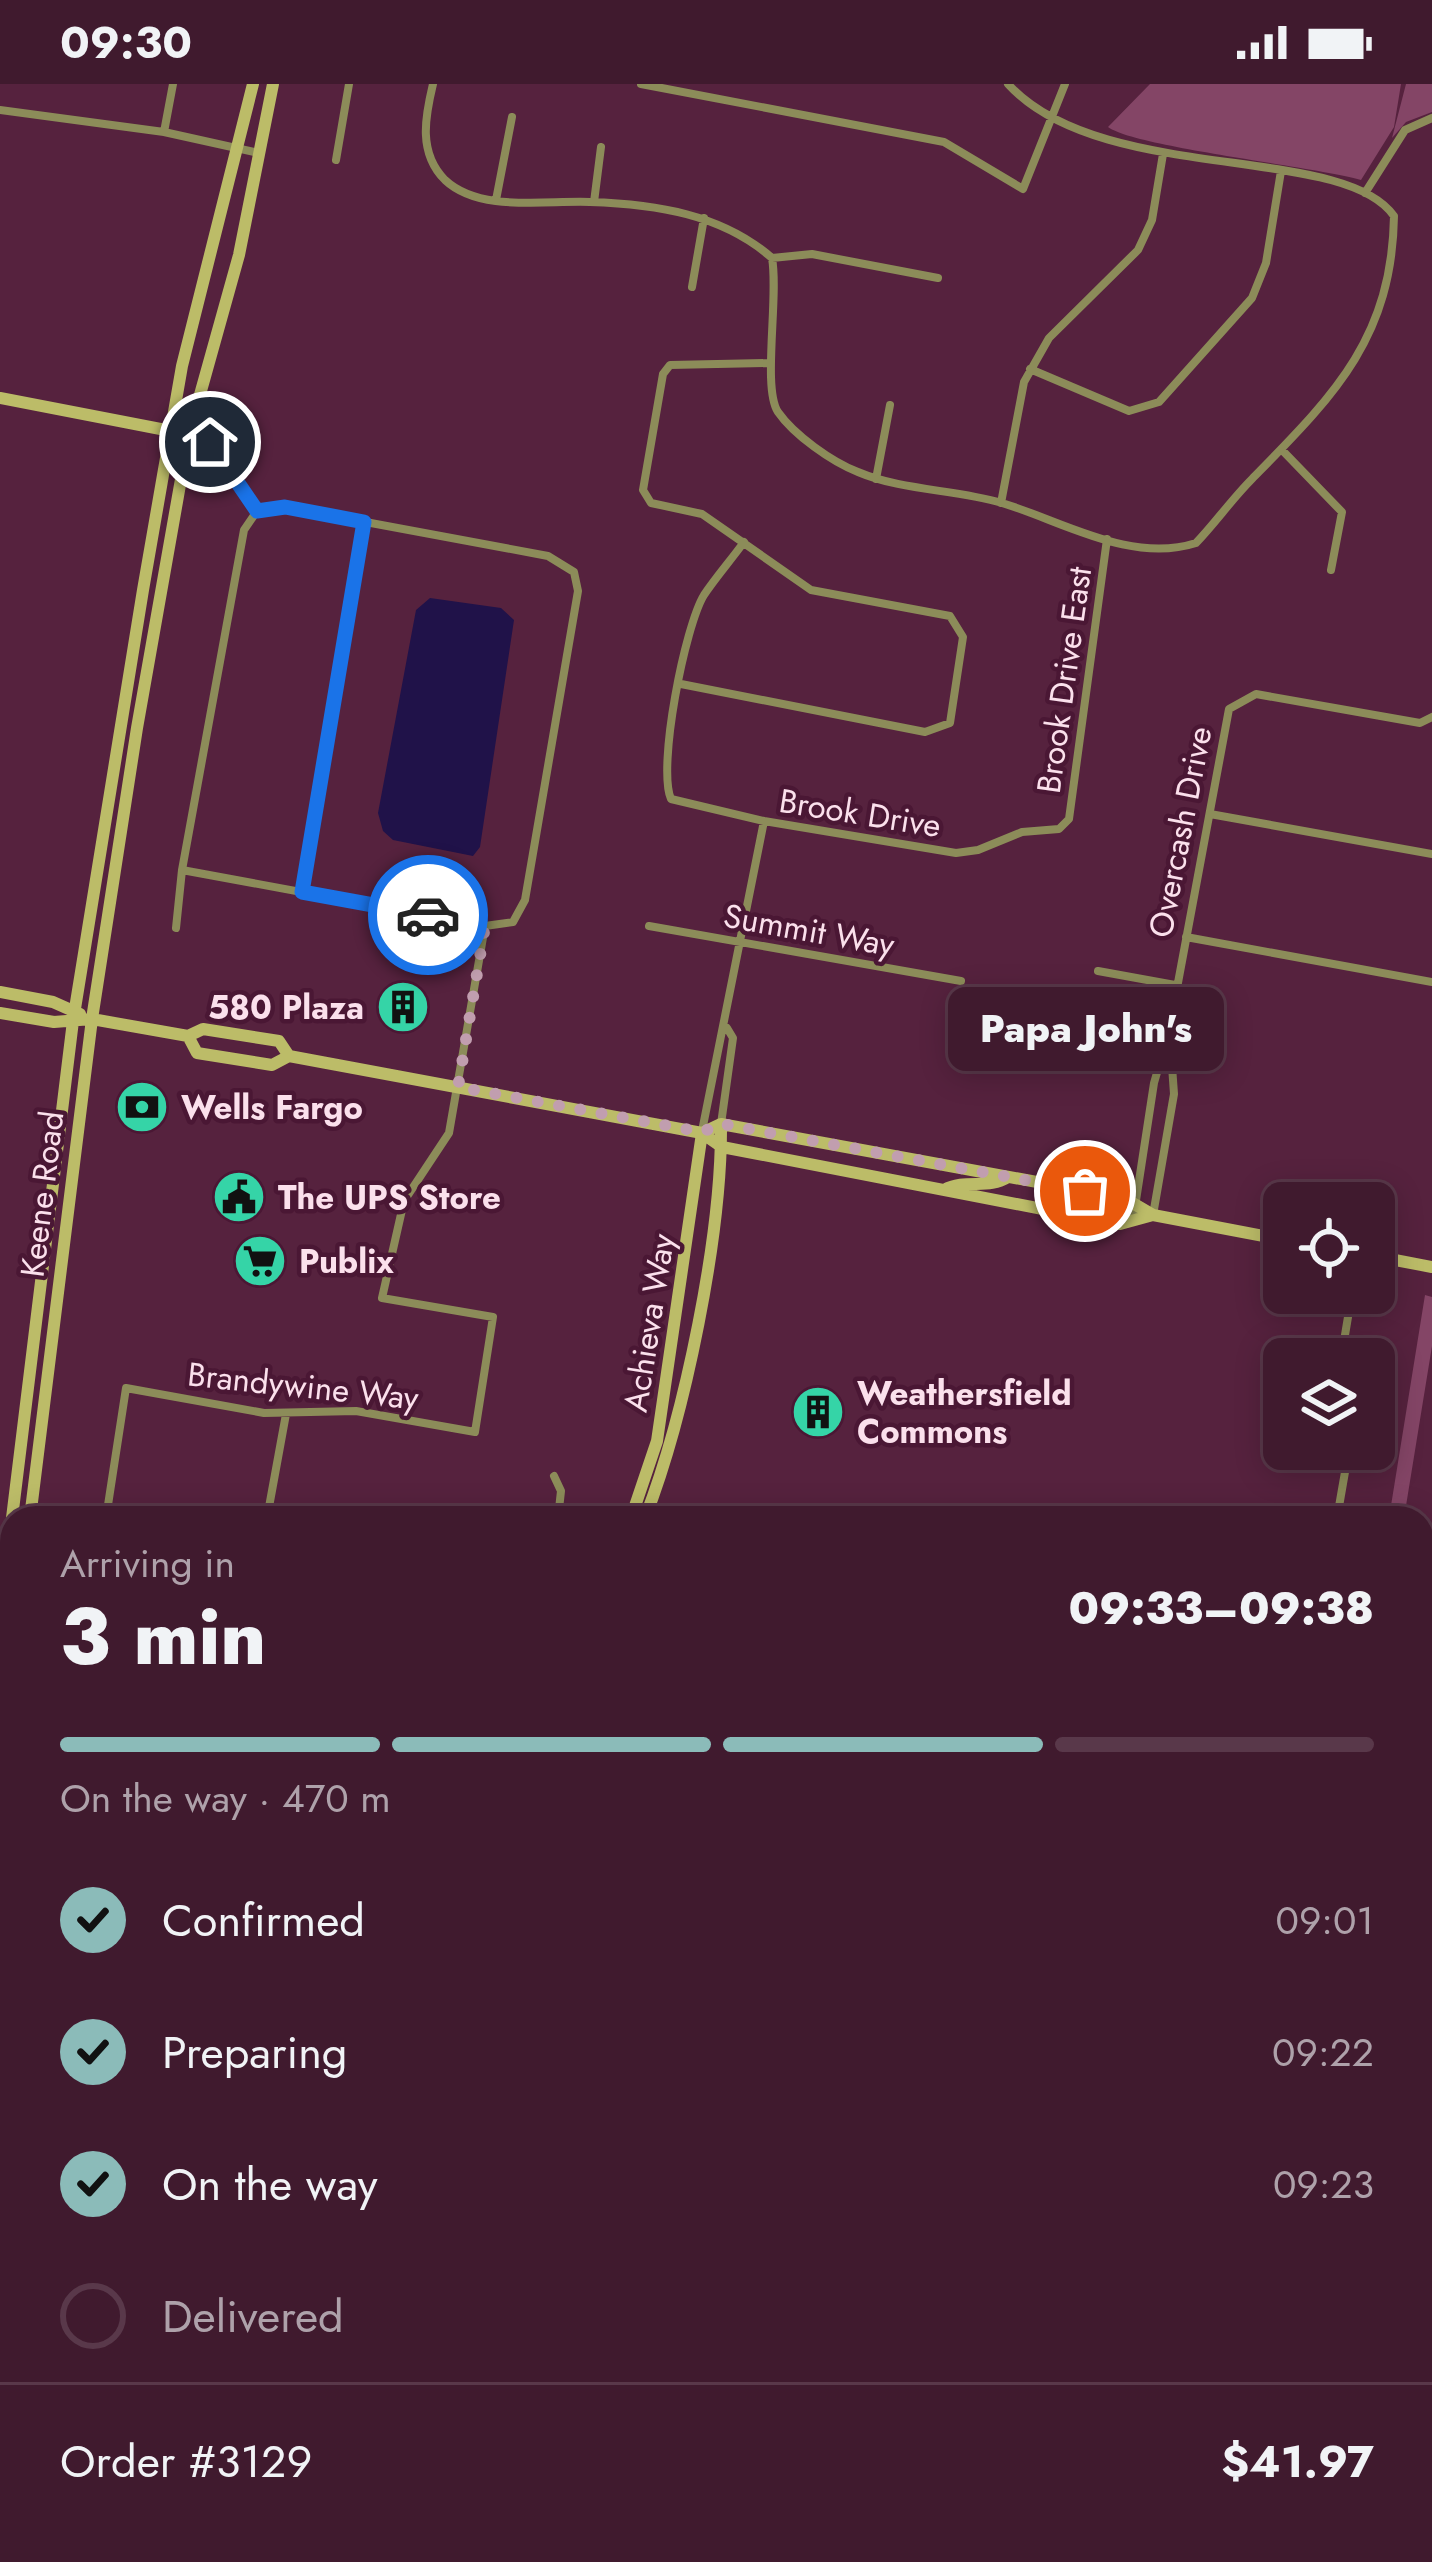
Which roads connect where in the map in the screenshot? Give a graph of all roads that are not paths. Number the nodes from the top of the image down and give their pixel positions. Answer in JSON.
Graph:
{"nodes":[{"id":1,"x":173,"y":84,"type":"edge"},
{"id":2,"x":253,"y":84,"type":"edge"},
{"id":3,"x":273,"y":84,"type":"edge"},
{"id":4,"x":350,"y":84,"type":"edge"},
{"id":5,"x":433,"y":84,"type":"edge"},
{"id":6,"x":641,"y":84,"type":"edge"},
{"id":7,"x":1008,"y":84,"type":"edge"},
{"id":8,"x":1065,"y":84,"type":"edge"},
{"id":9,"x":0,"y":110,"type":"edge"},
{"id":10,"x":512,"y":117,"type":"dead end"},
{"id":11,"x":1048,"y":118,"type":"junction"},
{"id":12,"x":1432,"y":118,"type":"edge"},
{"id":13,"x":164,"y":132,"type":"junction"},
{"id":14,"x":601,"y":147,"type":"dead end"},
{"id":15,"x":240,"y":149,"type":"junction"},
{"id":16,"x":261,"y":154,"type":"junction"},
{"id":17,"x":1163,"y":154,"type":"junction"},
{"id":18,"x":336,"y":160,"type":"dead end"},
{"id":19,"x":1281,"y":171,"type":"junction"},
{"id":20,"x":1365,"y":193,"type":"junction"},
{"id":21,"x":496,"y":200,"type":"junction"},
{"id":22,"x":594,"y":202,"type":"junction"},
{"id":23,"x":704,"y":218,"type":"junction"},
{"id":24,"x":772,"y":258,"type":"junction"},
{"id":25,"x":938,"y":278,"type":"dead end"},
{"id":26,"x":692,"y":287,"type":"dead end"},
{"id":27,"x":770,"y":363,"type":"junction"},
{"id":28,"x":1030,"y":369,"type":"junction"},
{"id":29,"x":0,"y":398,"type":"edge"},
{"id":30,"x":890,"y":405,"type":"dead end"},
{"id":31,"x":170,"y":431,"type":"junction"},
{"id":32,"x":189,"y":434,"type":"junction"},
{"id":33,"x":1282,"y":450,"type":"junction"},
{"id":34,"x":876,"y":479,"type":"junction"},
{"id":35,"x":1001,"y":502,"type":"junction"},
{"id":36,"x":257,"y":511,"type":"junction"},
{"id":37,"x":364,"y":522,"type":"junction"},
{"id":38,"x":1107,"y":539,"type":"junction"},
{"id":39,"x":743,"y":542,"type":"junction"},
{"id":40,"x":1331,"y":570,"type":"dead end"},
{"id":41,"x":681,"y":684,"type":"junction"},
{"id":42,"x":1432,"y":717,"type":"edge"},
{"id":43,"x":1210,"y":814,"type":"junction"},
{"id":44,"x":764,"y":821,"type":"junction"},
{"id":45,"x":1065,"y":825,"type":"joint"},
{"id":46,"x":1432,"y":854,"type":"edge"},
{"id":47,"x":182,"y":870,"type":"junction"},
{"id":48,"x":302,"y":892,"type":"junction"},
{"id":49,"x":485,"y":926,"type":"junction"},
{"id":50,"x":649,"y":926,"type":"dead end"},
{"id":51,"x":176,"y":928,"type":"dead end"},
{"id":52,"x":1186,"y":937,"type":"junction"},
{"id":53,"x":740,"y":942,"type":"junction"},
{"id":54,"x":1098,"y":971,"type":"dead end"},
{"id":55,"x":961,"y":981,"type":"dead end"},
{"id":56,"x":1432,"y":982,"type":"edge"},
{"id":57,"x":1175,"y":985,"type":"junction"},
{"id":58,"x":0,"y":992,"type":"edge"},
{"id":59,"x":0,"y":1013,"type":"edge"},
{"id":60,"x":74,"y":1016,"type":"junction"},
{"id":61,"x":92,"y":1019,"type":"junction"},
{"id":62,"x":727,"y":1028,"type":"junction"},
{"id":63,"x":1169,"y":1031,"type":"junction"},
{"id":64,"x":188,"y":1036,"type":"junction"},
{"id":65,"x":289,"y":1056,"type":"junction"},
{"id":66,"x":458,"y":1087,"type":"junction"},
{"id":67,"x":722,"y":1124,"type":"junction"},
{"id":68,"x":702,"y":1132,"type":"junction"},
{"id":69,"x":722,"y":1147,"type":"junction"},
{"id":70,"x":1008,"y":1177,"type":"junction"},
{"id":71,"x":943,"y":1190,"type":"junction"},
{"id":72,"x":1134,"y":1204,"type":"junction"},
{"id":73,"x":1154,"y":1215,"type":"junction"},
{"id":74,"x":1132,"y":1220,"type":"junction"},
{"id":75,"x":1263,"y":1236,"type":"edge"},
{"id":76,"x":1395,"y":1260,"type":"edge"},
{"id":77,"x":1432,"y":1267,"type":"edge"},
{"id":78,"x":286,"y":1414,"type":"junction"},
{"id":79,"x":1345,"y":1470,"type":"edge"},
{"id":80,"x":554,"y":1476,"type":"dead end"},
{"id":81,"x":14,"y":1506,"type":"edge"},
{"id":82,"x":31,"y":1506,"type":"edge"},
{"id":83,"x":108,"y":1506,"type":"edge"},
{"id":84,"x":266,"y":1506,"type":"edge"},
{"id":85,"x":559,"y":1506,"type":"edge"},
{"id":86,"x":635,"y":1506,"type":"edge"},
{"id":87,"x":649,"y":1506,"type":"edge"},
{"id":88,"x":1339,"y":1506,"type":"edge"}],
"edges":[{"from":1,"to":13,"type":"street"},
{"from":2,"to":15,"type":"main road","name":"Keene Road"},
{"from":3,"to":16,"type":"main road","name":"Keene Road"},
{"from":4,"to":18,"type":"street"},
{"from":5,"to":21,"type":"street"},
{"from":6,"to":11,"type":"street"},
{"from":7,"to":11,"type":"street"},
{"from":8,"to":11,"type":"street"},
{"from":9,"to":13,"type":"street"},
{"from":10,"to":21,"type":"street"},
{"from":11,"to":17,"type":"street"},
{"from":12,"to":20,"type":"street"},
{"from":13,"to":15,"type":"street"},
{"from":14,"to":22,"type":"street"},
{"from":15,"to":16,"type":"street"},
{"from":15,"to":31,"type":"main road","name":"Keene Road"},
{"from":16,"to":32,"type":"main road","name":"Keene Road"},
{"from":17,"to":19,"type":"street"},
{"from":17,"to":28,"type":"street"},
{"from":19,"to":20,"type":"street"},
{"from":19,"to":28,"type":"street"},
{"from":20,"to":33,"type":"street"},
{"from":21,"to":22,"type":"street"},
{"from":22,"to":23,"type":"street"},
{"from":23,"to":24,"type":"street"},
{"from":23,"to":26,"type":"street"},
{"from":24,"to":25,"type":"street"},
{"from":24,"to":27,"type":"street"},
{"from":27,"to":34,"type":"street"},
{"from":27,"to":39,"type":"street"},
{"from":28,"to":35,"type":"street"},
{"from":29,"to":31,"type":"main road"},
{"from":30,"to":34,"type":"street"},
{"from":31,"to":32,"type":"main road"},
{"from":31,"to":60,"type":"main road","name":"Keene Road"},
{"from":32,"to":36,"type":"street"},
{"from":32,"to":61,"type":"main road","name":"Keene Road"},
{"from":33,"to":38,"type":"street"},
{"from":33,"to":40,"type":"street"},
{"from":34,"to":35,"type":"street"},
{"from":35,"to":38,"type":"street"},
{"from":36,"to":37,"type":"street"},
{"from":36,"to":47,"type":"street"},
{"from":37,"to":48,"type":"street"},
{"from":37,"to":49,"type":"street"},
{"from":38,"to":45,"type":"street","name":"Brook Drive East"},
{"from":39,"to":41,"type":"street"},
{"from":39,"to":41,"type":"street"},
{"from":41,"to":44,"type":"street","name":"Brook Drive"},
{"from":42,"to":43,"type":"street","name":"Overcash Drive"},
{"from":43,"to":46,"type":"street"},
{"from":43,"to":52,"type":"street","name":"Overcash Drive"},
{"from":44,"to":45,"type":"street","name":"Brook Drive"},
{"from":44,"to":53,"type":"street"},
{"from":47,"to":48,"type":"street"},
{"from":47,"to":51,"type":"street"},
{"from":48,"to":49,"type":"street"},
{"from":49,"to":66,"type":"street"},
{"from":50,"to":53,"type":"street","name":"Summit Way"},
{"from":52,"to":56,"type":"street"},
{"from":52,"to":57,"type":"street","name":"Overcash Drive"},
{"from":53,"to":55,"type":"street","name":"Summit Way"},
{"from":53,"to":62,"type":"street"},
{"from":54,"to":57,"type":"street"},
{"from":57,"to":63,"type":"street","name":"Overcash Drive"},
{"from":58,"to":60,"type":"main road"},
{"from":59,"to":60,"type":"main road"},
{"from":60,"to":61,"type":"main road"},
{"from":60,"to":81,"type":"main road","name":"Keene Road"},
{"from":61,"to":64,"type":"main road"},
{"from":61,"to":82,"type":"main road","name":"Keene Road"},
{"from":62,"to":67,"type":"street"},
{"from":62,"to":68,"type":"street"},
{"from":63,"to":72,"type":"street","name":"Overcash Drive"},
{"from":63,"to":73,"type":"street","name":"Overcash Drive"},
{"from":64,"to":65,"type":"main road"},
{"from":64,"to":65,"type":"main road"},
{"from":65,"to":66,"type":"main road"},
{"from":66,"to":68,"type":"main road"},
{"from":66,"to":78,"type":"street","name":"Brandywine Way"},
{"from":67,"to":68,"type":"main road"},
{"from":67,"to":69,"type":"main road","name":"Achieva Way"},
{"from":67,"to":70,"type":"main road"},
{"from":68,"to":69,"type":"main road"},
{"from":68,"to":86,"type":"main road","name":"Achieva Way"},
{"from":69,"to":71,"type":"main road"},
{"from":69,"to":87,"type":"main road","name":"Achieva Way"},
{"from":70,"to":71,"type":"main road"},
{"from":70,"to":72,"type":"main road"},
{"from":71,"to":74,"type":"main road"},
{"from":72,"to":73,"type":"main road"},
{"from":72,"to":74,"type":"street","name":"Overcash Drive"},
{"from":73,"to":74,"type":"main road"},
{"from":73,"to":75,"type":"main road"},
{"from":76,"to":77,"type":"main road"},
{"from":78,"to":83,"type":"street","name":"Brandywine Way"},
{"from":78,"to":84,"type":"street"},
{"from":79,"to":88,"type":"street"},
{"from":80,"to":85,"type":"street"}]}
